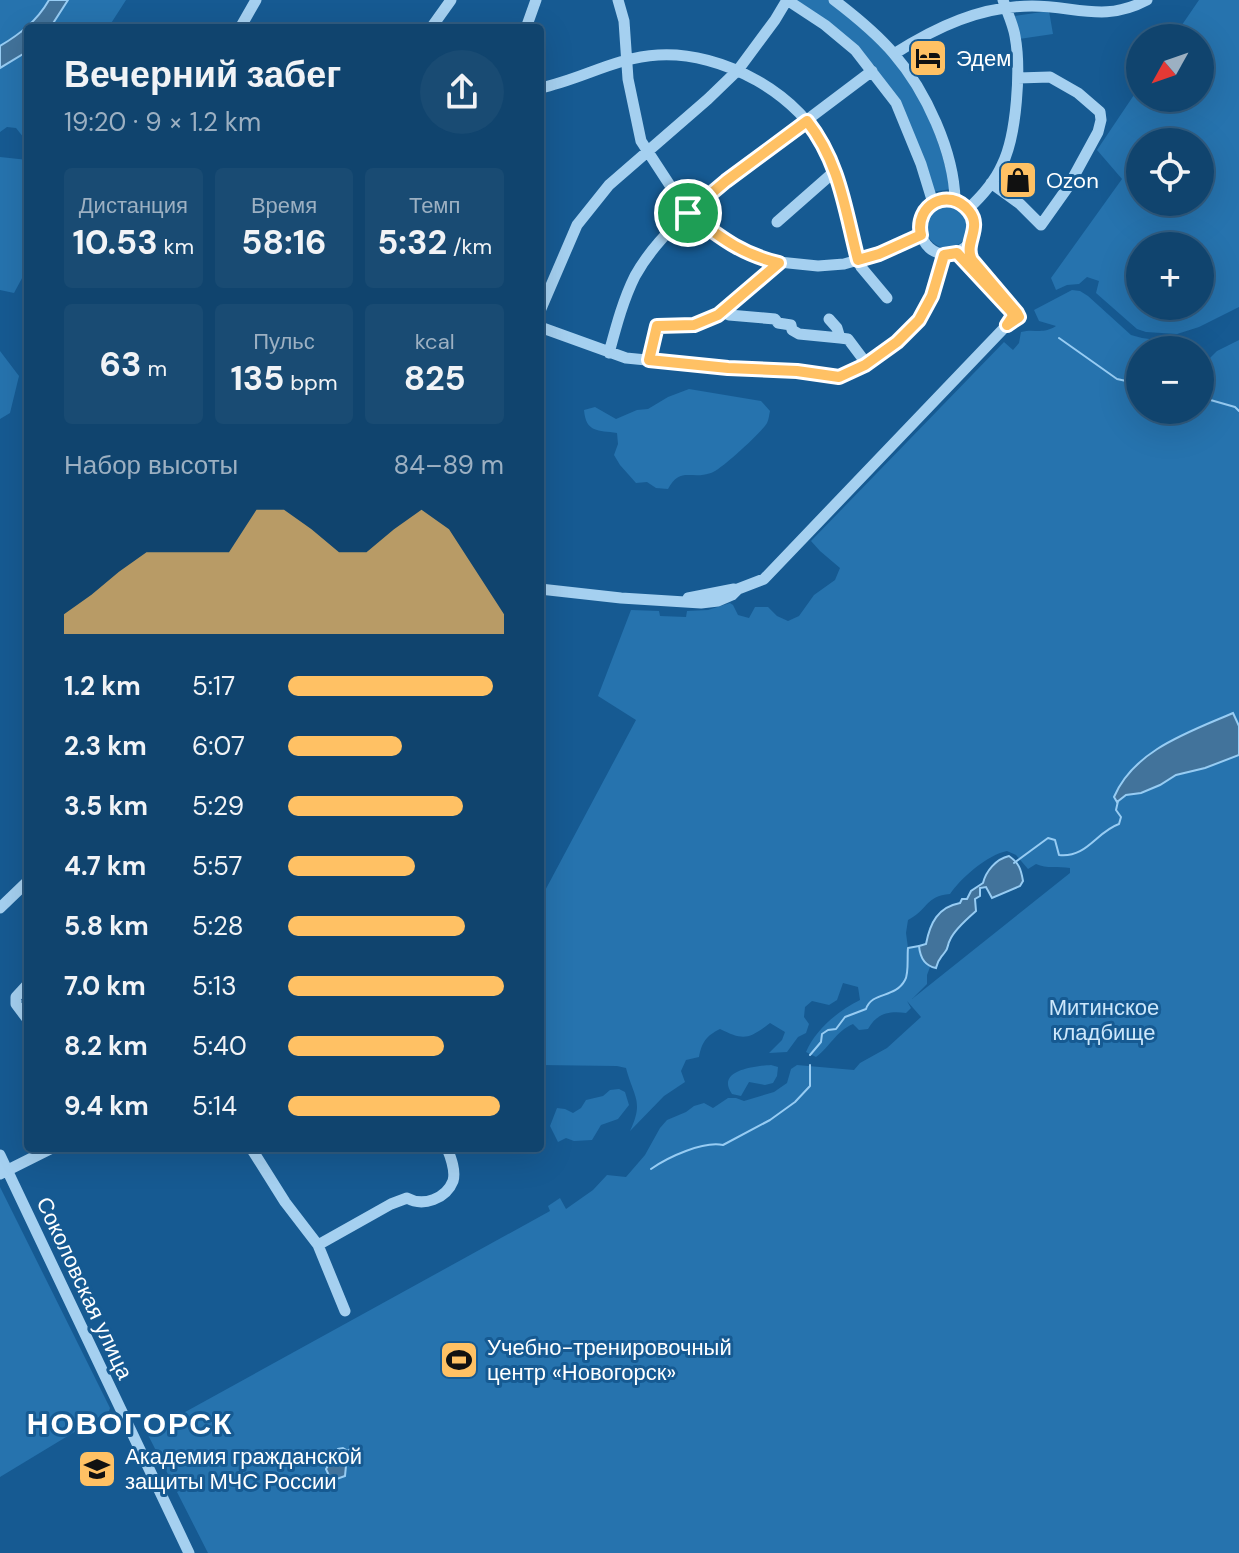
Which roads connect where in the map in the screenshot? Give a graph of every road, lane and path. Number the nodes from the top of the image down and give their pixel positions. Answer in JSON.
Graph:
{"nodes":[{"id":1,"x":256,"y":0,"type":"edge"},
{"id":2,"x":451,"y":0,"type":"edge"},
{"id":3,"x":536,"y":0,"type":"edge"},
{"id":4,"x":618,"y":0,"type":"edge"},
{"id":5,"x":834,"y":0,"type":"edge"},
{"id":6,"x":1147,"y":0,"type":"edge"},
{"id":7,"x":1005,"y":4,"type":"edge"},
{"id":8,"x":242,"y":24,"type":"edge"},
{"id":9,"x":434,"y":24,"type":"edge"},
{"id":10,"x":527,"y":24,"type":"edge"},
{"id":11,"x":894,"y":54,"type":"junction"},
{"id":12,"x":625,"y":60,"type":"junction"},
{"id":13,"x":738,"y":70,"type":"junction"},
{"id":14,"x":872,"y":71,"type":"junction"},
{"id":15,"x":1018,"y":78,"type":"junction"},
{"id":16,"x":544,"y":87,"type":"edge"},
{"id":17,"x":807,"y":121,"type":"junction"},
{"id":18,"x":647,"y":152,"type":"junction"},
{"id":19,"x":835,"y":171,"type":"junction"},
{"id":20,"x":991,"y":183,"type":"junction"},
{"id":21,"x":955,"y":200,"type":"junction"},
{"id":22,"x":933,"y":203,"type":"junction"},
{"id":23,"x":968,"y":209,"type":"junction"},
{"id":24,"x":688,"y":213,"type":"junction"},
{"id":25,"x":777,"y":222,"type":"dead end"},
{"id":26,"x":921,"y":235,"type":"junction"},
{"id":27,"x":970,"y":242,"type":"junction"},
{"id":28,"x":957,"y":253,"type":"junction"},
{"id":29,"x":944,"y":255,"type":"junction"},
{"id":30,"x":858,"y":260,"type":"junction"},
{"id":31,"x":779,"y":263,"type":"junction"},
{"id":32,"x":740,"y":297,"type":"junction"},
{"id":33,"x":887,"y":298,"type":"dead end"},
{"id":34,"x":544,"y":302,"type":"edge"},
{"id":35,"x":722,"y":312,"type":"junction"},
{"id":36,"x":755,"y":317,"type":"junction"},
{"id":37,"x":829,"y":319,"type":"dead end"},
{"id":38,"x":1007,"y":325,"type":"junction"},
{"id":39,"x":544,"y":329,"type":"edge"},
{"id":40,"x":840,"y":338,"type":"junction"},
{"id":41,"x":609,"y":353,"type":"junction"},
{"id":42,"x":863,"y":359,"type":"dead end"},
{"id":43,"x":649,"y":360,"type":"junction"},
{"id":44,"x":544,"y":589,"type":"edge"},
{"id":45,"x":24,"y":885,"type":"edge"},
{"id":46,"x":0,"y":908,"type":"edge"},
{"id":47,"x":24,"y":988,"type":"edge"},
{"id":48,"x":24,"y":1015,"type":"edge"},
{"id":49,"x":44,"y":1152,"type":"edge"},
{"id":50,"x":254,"y":1152,"type":"edge"},
{"id":51,"x":448,"y":1152,"type":"edge"},
{"id":52,"x":0,"y":1155,"type":"edge"},
{"id":53,"x":4,"y":1172,"type":"edge"},
{"id":54,"x":318,"y":1245,"type":"junction"},
{"id":55,"x":345,"y":1311,"type":"dead end"},
{"id":56,"x":189,"y":1553,"type":"edge"}],
"edges":[{"from":1,"to":8,"type":"street"},
{"from":2,"to":9,"type":"street"},
{"from":3,"to":10,"type":"street"},
{"from":4,"to":12,"type":"street"},
{"from":5,"to":11,"type":"street"},
{"from":6,"to":7,"type":"street"},
{"from":7,"to":11,"type":"street"},
{"from":7,"to":15,"type":"street"},
{"from":11,"to":21,"type":"street"},
{"from":12,"to":13,"type":"street"},
{"from":12,"to":16,"type":"street"},
{"from":12,"to":18,"type":"street"},
{"from":13,"to":14,"type":"street"},
{"from":13,"to":17,"type":"street"},
{"from":13,"to":18,"type":"street"},
{"from":14,"to":17,"type":"street"},
{"from":14,"to":22,"type":"street"},
{"from":15,"to":20,"type":"street"},
{"from":15,"to":20,"type":"street"},
{"from":17,"to":19,"type":"street"},
{"from":17,"to":24,"type":"street"},
{"from":18,"to":24,"type":"street"},
{"from":18,"to":34,"type":"street"},
{"from":19,"to":25,"type":"street"},
{"from":19,"to":30,"type":"street"},
{"from":20,"to":23,"type":"street"},
{"from":21,"to":22,"type":"street"},
{"from":21,"to":23,"type":"street"},
{"from":22,"to":26,"type":"street"},
{"from":23,"to":27,"type":"street"},
{"from":24,"to":31,"type":"street"},
{"from":24,"to":41,"type":"street"},
{"from":26,"to":29,"type":"street"},
{"from":26,"to":30,"type":"street"},
{"from":27,"to":28,"type":"street"},
{"from":27,"to":38,"type":"street"},
{"from":28,"to":29,"type":"street"},
{"from":28,"to":38,"type":"street"},
{"from":29,"to":43,"type":"street"},
{"from":30,"to":31,"type":"street"},
{"from":30,"to":33,"type":"street"},
{"from":31,"to":32,"type":"street"},
{"from":32,"to":35,"type":"street"},
{"from":32,"to":36,"type":"street"},
{"from":35,"to":36,"type":"street"},
{"from":35,"to":43,"type":"street"},
{"from":36,"to":40,"type":"street"},
{"from":37,"to":40,"type":"street"},
{"from":38,"to":44,"type":"street"},
{"from":39,"to":41,"type":"street"},
{"from":40,"to":42,"type":"street"},
{"from":41,"to":43,"type":"street"},
{"from":45,"to":46,"type":"street"},
{"from":47,"to":48,"type":"street"},
{"from":49,"to":53,"type":"street"},
{"from":50,"to":54,"type":"street"},
{"from":51,"to":54,"type":"street"},
{"from":52,"to":53,"type":"street","name":"Соколовская улица"},
{"from":53,"to":56,"type":"street","name":"Соколовская улица"},
{"from":54,"to":55,"type":"street"}]}
